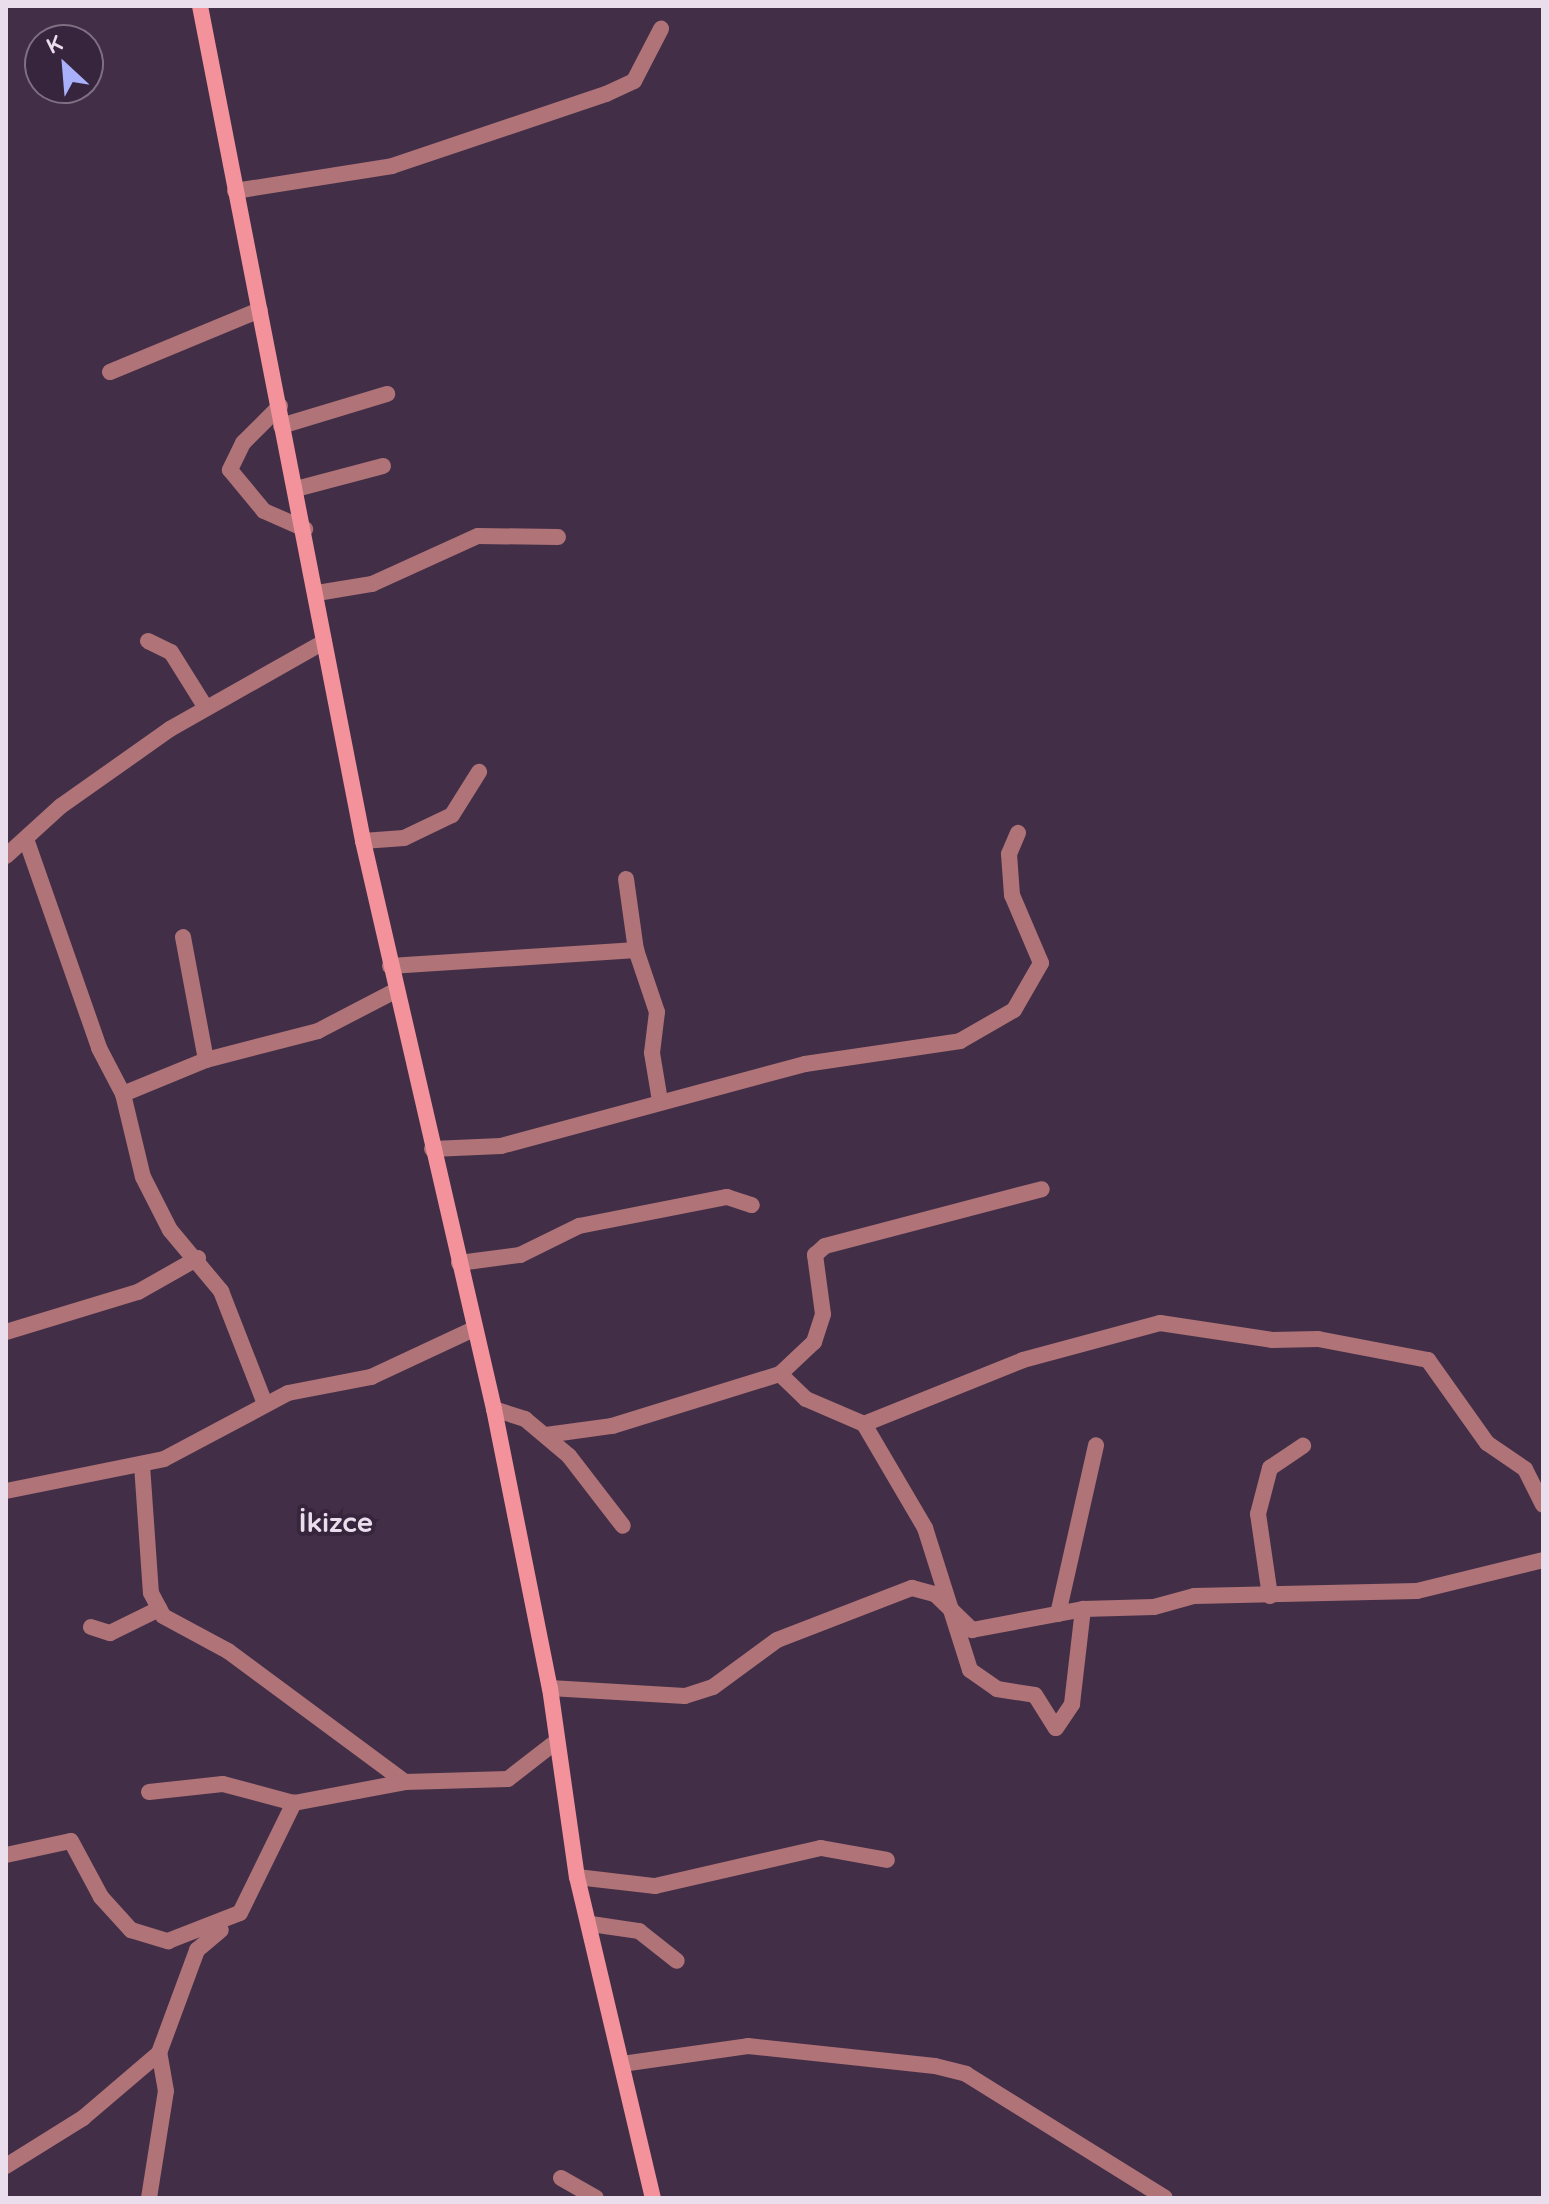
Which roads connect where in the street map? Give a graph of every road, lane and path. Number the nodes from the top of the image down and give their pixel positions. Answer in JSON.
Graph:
{"nodes":[{"id":1,"x":200,"y":6,"type":"edge"},
{"id":2,"x":661,"y":29,"type":"dead end"},
{"id":3,"x":235,"y":191,"type":"junction"},
{"id":4,"x":260,"y":310,"type":"junction"},
{"id":5,"x":110,"y":372,"type":"dead end"},
{"id":6,"x":387,"y":394,"type":"dead end"},
{"id":7,"x":280,"y":406,"type":"junction"},
{"id":8,"x":281,"y":426,"type":"junction"},
{"id":9,"x":383,"y":466,"type":"dead end"},
{"id":10,"x":296,"y":489,"type":"junction"},
{"id":11,"x":305,"y":529,"type":"junction"},
{"id":12,"x":558,"y":537,"type":"dead end"},
{"id":13,"x":317,"y":593,"type":"junction"},
{"id":14,"x":148,"y":641,"type":"dead end"},
{"id":15,"x":324,"y":642,"type":"junction"},
{"id":16,"x":206,"y":708,"type":"junction"},
{"id":17,"x":479,"y":772,"type":"dead end"},
{"id":18,"x":1018,"y":833,"type":"dead end"},
{"id":19,"x":26,"y":839,"type":"junction"},
{"id":20,"x":363,"y":841,"type":"junction"},
{"id":21,"x":6,"y":856,"type":"edge"},
{"id":22,"x":626,"y":879,"type":"dead end"},
{"id":23,"x":183,"y":937,"type":"dead end"},
{"id":24,"x":636,"y":950,"type":"junction"},
{"id":25,"x":390,"y":966,"type":"junction"},
{"id":26,"x":395,"y":991,"type":"junction"},
{"id":27,"x":206,"y":1060,"type":"junction"},
{"id":28,"x":123,"y":1094,"type":"junction"},
{"id":29,"x":660,"y":1101,"type":"junction"},
{"id":30,"x":432,"y":1149,"type":"junction"},
{"id":31,"x":1042,"y":1189,"type":"dead end"},
{"id":32,"x":752,"y":1205,"type":"dead end"},
{"id":33,"x":198,"y":1258,"type":"junction"},
{"id":34,"x":459,"y":1263,"type":"junction"},
{"id":35,"x":474,"y":1329,"type":"junction"},
{"id":36,"x":6,"y":1332,"type":"edge"},
{"id":37,"x":780,"y":1374,"type":"junction"},
{"id":38,"x":265,"y":1404,"type":"junction"},
{"id":39,"x":494,"y":1409,"type":"junction"},
{"id":40,"x":864,"y":1424,"type":"junction"},
{"id":41,"x":546,"y":1435,"type":"junction"},
{"id":42,"x":1096,"y":1445,"type":"dead end"},
{"id":43,"x":1303,"y":1446,"type":"dead end"},
{"id":44,"x":142,"y":1465,"type":"junction"},
{"id":45,"x":6,"y":1491,"type":"edge"},
{"id":46,"x":1543,"y":1505,"type":"edge"},
{"id":47,"x":623,"y":1526,"type":"dead end"},
{"id":48,"x":1543,"y":1560,"type":"edge"},
{"id":49,"x":1270,"y":1596,"type":"junction"},
{"id":50,"x":159,"y":1609,"type":"junction"},
{"id":51,"x":1083,"y":1609,"type":"junction"},
{"id":52,"x":947,"y":1612,"type":"junction"},
{"id":53,"x":1058,"y":1614,"type":"junction"},
{"id":54,"x":91,"y":1627,"type":"dead end"},
{"id":55,"x":550,"y":1688,"type":"junction"},
{"id":56,"x":553,"y":1744,"type":"junction"},
{"id":57,"x":405,"y":1782,"type":"junction"},
{"id":58,"x":149,"y":1792,"type":"dead end"},
{"id":59,"x":294,"y":1803,"type":"junction"},
{"id":60,"x":6,"y":1855,"type":"edge"},
{"id":61,"x":887,"y":1860,"type":"dead end"},
{"id":62,"x":577,"y":1877,"type":"junction"},
{"id":63,"x":240,"y":1913,"type":"junction"},
{"id":64,"x":591,"y":1924,"type":"junction"},
{"id":65,"x":677,"y":1961,"type":"dead end"},
{"id":66,"x":159,"y":2053,"type":"junction"},
{"id":67,"x":622,"y":2064,"type":"junction"},
{"id":68,"x":7,"y":2164,"type":"edge"},
{"id":69,"x":561,"y":2178,"type":"dead end"},
{"id":70,"x":1159,"y":2195,"type":"edge"},
{"id":71,"x":149,"y":2198,"type":"edge"},
{"id":72,"x":596,"y":2198,"type":"edge"},
{"id":73,"x":653,"y":2198,"type":"edge"}],
"edges":[{"from":1,"to":3,"type":"main road"},
{"from":2,"to":3,"type":"street"},
{"from":3,"to":4,"type":"main road"},
{"from":4,"to":5,"type":"street"},
{"from":4,"to":7,"type":"main road"},
{"from":6,"to":8,"type":"street"},
{"from":7,"to":8,"type":"main road"},
{"from":7,"to":11,"type":"street"},
{"from":8,"to":10,"type":"main road"},
{"from":9,"to":10,"type":"street"},
{"from":10,"to":11,"type":"main road"},
{"from":11,"to":13,"type":"main road"},
{"from":12,"to":13,"type":"street"},
{"from":13,"to":15,"type":"main road"},
{"from":14,"to":16,"type":"street"},
{"from":15,"to":16,"type":"street"},
{"from":15,"to":20,"type":"main road"},
{"from":16,"to":19,"type":"street"},
{"from":17,"to":20,"type":"street"},
{"from":18,"to":29,"type":"street"},
{"from":19,"to":21,"type":"street"},
{"from":19,"to":28,"type":"street"},
{"from":20,"to":25,"type":"main road"},
{"from":22,"to":24,"type":"street"},
{"from":23,"to":27,"type":"street"},
{"from":24,"to":25,"type":"street"},
{"from":24,"to":29,"type":"street"},
{"from":25,"to":26,"type":"main road"},
{"from":26,"to":27,"type":"street"},
{"from":26,"to":30,"type":"main road"},
{"from":27,"to":28,"type":"street"},
{"from":28,"to":33,"type":"street"},
{"from":29,"to":30,"type":"street"},
{"from":30,"to":34,"type":"main road"},
{"from":31,"to":37,"type":"street"},
{"from":32,"to":34,"type":"street"},
{"from":33,"to":36,"type":"street"},
{"from":33,"to":38,"type":"street"},
{"from":34,"to":35,"type":"main road"},
{"from":35,"to":38,"type":"street"},
{"from":35,"to":39,"type":"main road"},
{"from":37,"to":40,"type":"street"},
{"from":37,"to":41,"type":"street"},
{"from":38,"to":44,"type":"street"},
{"from":39,"to":41,"type":"street"},
{"from":39,"to":55,"type":"main road"},
{"from":40,"to":46,"type":"street"},
{"from":40,"to":52,"type":"street"},
{"from":41,"to":47,"type":"street"},
{"from":42,"to":53,"type":"street"},
{"from":43,"to":49,"type":"street"},
{"from":44,"to":45,"type":"street"},
{"from":44,"to":50,"type":"street"},
{"from":48,"to":49,"type":"street"},
{"from":49,"to":51,"type":"street"},
{"from":50,"to":54,"type":"street"},
{"from":50,"to":57,"type":"street"},
{"from":51,"to":52,"type":"street"},
{"from":51,"to":53,"type":"street"},
{"from":52,"to":53,"type":"street"},
{"from":52,"to":55,"type":"street"},
{"from":55,"to":56,"type":"main road"},
{"from":56,"to":57,"type":"street"},
{"from":56,"to":62,"type":"main road"},
{"from":57,"to":59,"type":"street"},
{"from":58,"to":59,"type":"street"},
{"from":59,"to":63,"type":"street"},
{"from":60,"to":63,"type":"street"},
{"from":61,"to":62,"type":"street"},
{"from":62,"to":64,"type":"main road"},
{"from":63,"to":66,"type":"street"},
{"from":64,"to":65,"type":"street"},
{"from":64,"to":67,"type":"main road"},
{"from":66,"to":68,"type":"street"},
{"from":66,"to":71,"type":"street"},
{"from":67,"to":70,"type":"street"},
{"from":67,"to":73,"type":"main road"},
{"from":69,"to":72,"type":"street"}]}
